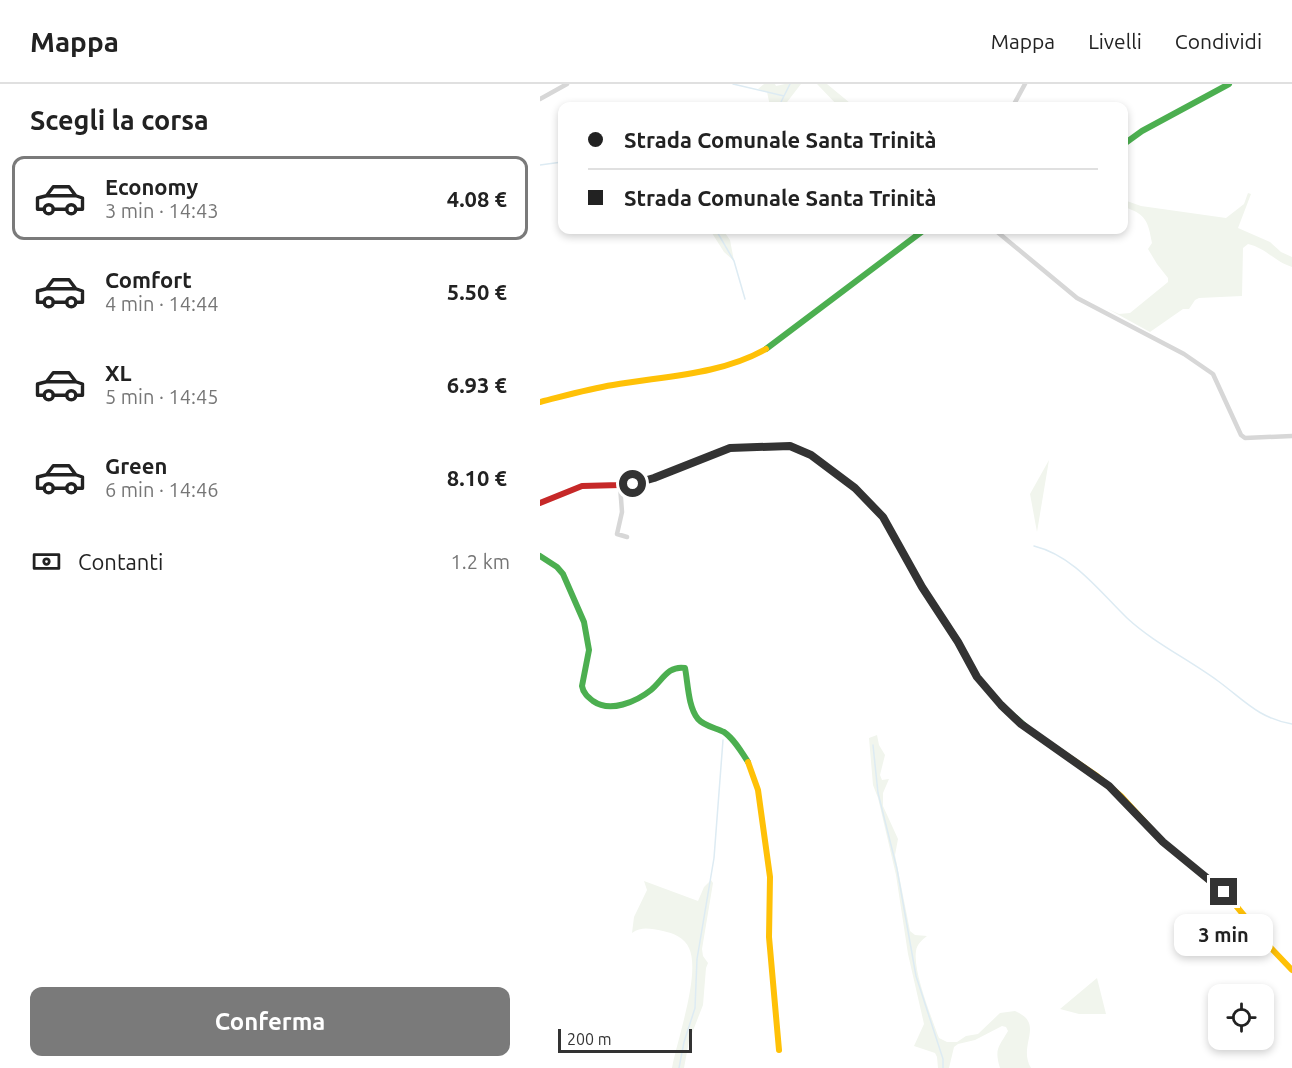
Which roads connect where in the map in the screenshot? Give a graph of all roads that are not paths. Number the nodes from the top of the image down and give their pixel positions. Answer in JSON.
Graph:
{"nodes":[{"id":1,"x":567,"y":84,"type":"edge"},
{"id":2,"x":1025,"y":84,"type":"edge"},
{"id":3,"x":1229,"y":84,"type":"edge"},
{"id":4,"x":540,"y":99,"type":"edge"},
{"id":5,"x":1015,"y":102,"type":"edge"},
{"id":6,"x":1128,"y":141,"type":"edge"},
{"id":7,"x":919,"y":234,"type":"edge"},
{"id":8,"x":999,"y":234,"type":"edge"},
{"id":9,"x":540,"y":402,"type":"edge"},
{"id":10,"x":1292,"y":436,"type":"edge"},
{"id":11,"x":620,"y":485,"type":"junction"},
{"id":12,"x":540,"y":503,"type":"edge"},
{"id":13,"x":627,"y":537,"type":"dead end"},
{"id":14,"x":540,"y":556,"type":"edge"},
{"id":15,"x":1292,"y":970,"type":"edge"},
{"id":16,"x":778,"y":1050,"type":"dead end"}],
"edges":[{"from":1,"to":4,"type":"street"},
{"from":2,"to":5,"type":"street"},
{"from":3,"to":6,"type":"street"},
{"from":7,"to":9,"type":"street"},
{"from":8,"to":10,"type":"street"},
{"from":11,"to":12,"type":"street"},
{"from":11,"to":13,"type":"street"},
{"from":11,"to":15,"type":"street"},
{"from":14,"to":16,"type":"street"}]}
